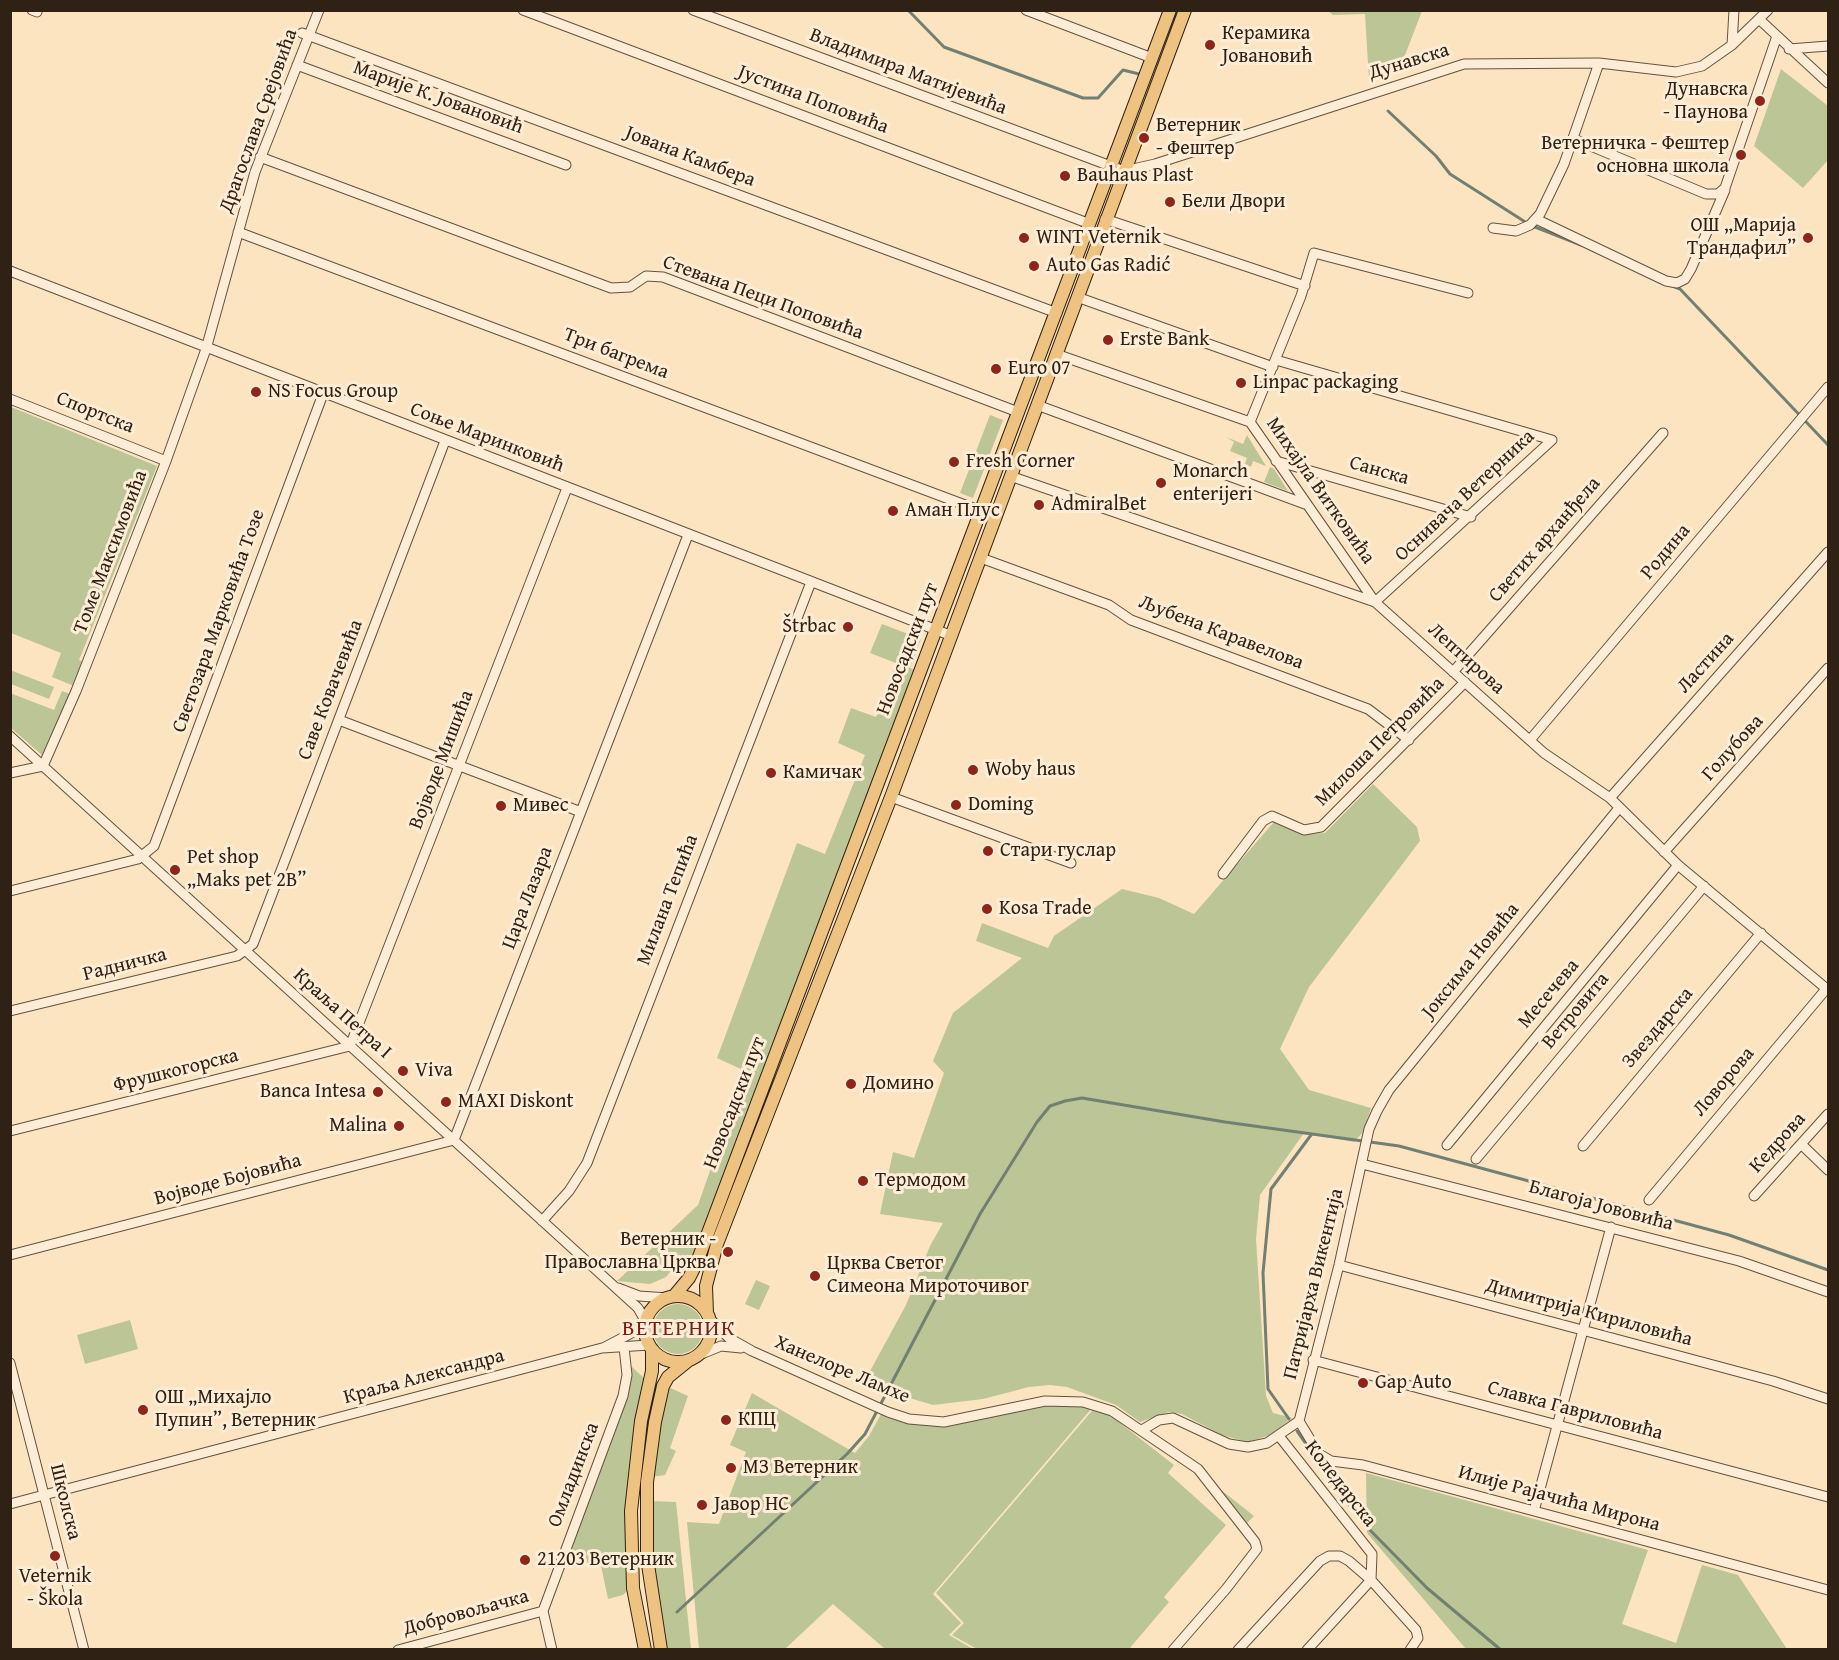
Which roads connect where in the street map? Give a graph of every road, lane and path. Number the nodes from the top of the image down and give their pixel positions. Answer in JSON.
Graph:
{"nodes":[{"id":1,"x":319,"y":10,"type":"edge"},
{"id":2,"x":523,"y":10,"type":"edge"},
{"id":3,"x":693,"y":10,"type":"edge"},
{"id":4,"x":1026,"y":10,"type":"edge"},
{"id":5,"x":1170,"y":10,"type":"edge"},
{"id":6,"x":1185,"y":10,"type":"edge"},
{"id":7,"x":1734,"y":10,"type":"edge"},
{"id":8,"x":1768,"y":10,"type":"edge"},
{"id":9,"x":1760,"y":20,"type":"junction"},
{"id":10,"x":306,"y":33,"type":"junction"},
{"id":11,"x":1776,"y":36,"type":"junction"},
{"id":12,"x":1732,"y":45,"type":"junction"},
{"id":13,"x":1828,"y":46,"type":"edge"},
{"id":14,"x":1789,"y":49,"type":"junction"},
{"id":15,"x":1152,"y":58,"type":"junction"},
{"id":16,"x":1599,"y":63,"type":"junction"},
{"id":17,"x":297,"y":65,"type":"junction"},
{"id":18,"x":1828,"y":83,"type":"edge"},
{"id":19,"x":1574,"y":139,"type":"junction"},
{"id":20,"x":260,"y":157,"type":"junction"},
{"id":21,"x":566,"y":165,"type":"dead end"},
{"id":22,"x":1111,"y":167,"type":"junction"},
{"id":23,"x":1124,"y":171,"type":"junction"},
{"id":24,"x":1725,"y":188,"type":"junction"},
{"id":25,"x":1105,"y":219,"type":"junction"},
{"id":26,"x":1536,"y":219,"type":"junction"},
{"id":27,"x":1090,"y":224,"type":"junction"},
{"id":28,"x":1493,"y":228,"type":"dead end"},
{"id":29,"x":238,"y":232,"type":"junction"},
{"id":30,"x":12,"y":275,"type":"edge"},
{"id":31,"x":1305,"y":286,"type":"junction"},
{"id":32,"x":1468,"y":292,"type":"dead end"},
{"id":33,"x":1077,"y":297,"type":"junction"},
{"id":34,"x":1057,"y":314,"type":"junction"},
{"id":35,"x":206,"y":349,"type":"junction"},
{"id":36,"x":1056,"y":354,"type":"junction"},
{"id":37,"x":1274,"y":364,"type":"junction"},
{"id":38,"x":1828,"y":387,"type":"edge"},
{"id":39,"x":323,"y":394,"type":"junction"},
{"id":40,"x":10,"y":399,"type":"edge"},
{"id":41,"x":1037,"y":405,"type":"junction"},
{"id":42,"x":1018,"y":412,"type":"junction"},
{"id":43,"x":1250,"y":422,"type":"junction"},
{"id":44,"x":1663,"y":433,"type":"dead end"},
{"id":45,"x":445,"y":441,"type":"junction"},
{"id":46,"x":166,"y":461,"type":"junction"},
{"id":47,"x":1276,"y":461,"type":"junction"},
{"id":48,"x":1010,"y":476,"type":"junction"},
{"id":49,"x":567,"y":488,"type":"junction"},
{"id":50,"x":1305,"y":504,"type":"junction"},
{"id":51,"x":981,"y":511,"type":"junction"},
{"id":52,"x":1471,"y":516,"type":"junction"},
{"id":53,"x":688,"y":535,"type":"junction"},
{"id":54,"x":1828,"y":552,"type":"edge"},
{"id":55,"x":981,"y":558,"type":"junction"},
{"id":56,"x":811,"y":582,"type":"junction"},
{"id":57,"x":1375,"y":602,"type":"junction"},
{"id":58,"x":936,"y":630,"type":"junction"},
{"id":59,"x":952,"y":636,"type":"junction"},
{"id":60,"x":1828,"y":668,"type":"edge"},
{"id":61,"x":1453,"y":672,"type":"junction"},
{"id":62,"x":1465,"y":682,"type":"junction"},
{"id":63,"x":339,"y":720,"type":"junction"},
{"id":64,"x":10,"y":736,"type":"edge"},
{"id":65,"x":1409,"y":740,"type":"junction"},
{"id":66,"x":1530,"y":740,"type":"junction"},
{"id":67,"x":44,"y":766,"type":"junction"},
{"id":68,"x":459,"y":767,"type":"junction"},
{"id":69,"x":10,"y":773,"type":"edge"},
{"id":70,"x":891,"y":797,"type":"junction"},
{"id":71,"x":1610,"y":798,"type":"junction"},
{"id":72,"x":1619,"y":808,"type":"junction"},
{"id":73,"x":581,"y":812,"type":"junction"},
{"id":74,"x":1664,"y":852,"type":"junction"},
{"id":75,"x":144,"y":856,"type":"junction"},
{"id":76,"x":1071,"y":863,"type":"dead end"},
{"id":77,"x":1678,"y":865,"type":"junction"},
{"id":78,"x":1223,"y":873,"type":"dead end"},
{"id":79,"x":1704,"y":886,"type":"junction"},
{"id":80,"x":10,"y":891,"type":"edge"},
{"id":81,"x":1761,"y":933,"type":"junction"},
{"id":82,"x":247,"y":950,"type":"junction"},
{"id":83,"x":1828,"y":989,"type":"edge"},
{"id":84,"x":10,"y":1011,"type":"edge"},
{"id":85,"x":350,"y":1046,"type":"junction"},
{"id":86,"x":1828,"y":1114,"type":"edge"},
{"id":87,"x":10,"y":1131,"type":"edge"},
{"id":88,"x":454,"y":1140,"type":"junction"},
{"id":89,"x":1367,"y":1142,"type":"joint"},
{"id":90,"x":1801,"y":1144,"type":"junction"},
{"id":91,"x":1447,"y":1145,"type":"dead end"},
{"id":92,"x":1583,"y":1146,"type":"dead end"},
{"id":93,"x":1476,"y":1159,"type":"dead end"},
{"id":94,"x":1362,"y":1164,"type":"junction"},
{"id":95,"x":1828,"y":1170,"type":"edge"},
{"id":96,"x":1754,"y":1196,"type":"dead end"},
{"id":97,"x":1649,"y":1200,"type":"dead end"},
{"id":98,"x":542,"y":1221,"type":"junction"},
{"id":99,"x":1611,"y":1227,"type":"junction"},
{"id":100,"x":10,"y":1255,"type":"edge"},
{"id":101,"x":1340,"y":1265,"type":"junction"},
{"id":102,"x":610,"y":1285,"type":"junction"},
{"id":103,"x":1828,"y":1292,"type":"edge"},
{"id":104,"x":670,"y":1297,"type":"junction"},
{"id":105,"x":708,"y":1316,"type":"junction"},
{"id":106,"x":645,"y":1324,"type":"junction"},
{"id":107,"x":1583,"y":1330,"type":"junction"},
{"id":108,"x":624,"y":1347,"type":"junction"},
{"id":109,"x":651,"y":1347,"type":"junction"},
{"id":110,"x":602,"y":1348,"type":"junction"},
{"id":111,"x":752,"y":1351,"type":"junction"},
{"id":112,"x":694,"y":1357,"type":"junction"},
{"id":113,"x":1313,"y":1360,"type":"junction"},
{"id":114,"x":10,"y":1363,"type":"edge"},
{"id":115,"x":1828,"y":1399,"type":"edge"},
{"id":116,"x":1299,"y":1421,"type":"junction"},
{"id":117,"x":1557,"y":1425,"type":"junction"},
{"id":118,"x":1142,"y":1430,"type":"junction"},
{"id":119,"x":1280,"y":1436,"type":"junction"},
{"id":120,"x":45,"y":1496,"type":"junction"},
{"id":121,"x":1828,"y":1497,"type":"edge"},
{"id":122,"x":10,"y":1504,"type":"edge"},
{"id":123,"x":1534,"y":1511,"type":"junction"},
{"id":124,"x":1372,"y":1554,"type":"junction"},
{"id":125,"x":1357,"y":1568,"type":"junction"},
{"id":126,"x":1371,"y":1580,"type":"junction"},
{"id":127,"x":1828,"y":1590,"type":"edge"},
{"id":128,"x":543,"y":1611,"type":"junction"},
{"id":129,"x":84,"y":1650,"type":"edge"},
{"id":130,"x":398,"y":1650,"type":"edge"},
{"id":131,"x":552,"y":1650,"type":"edge"},
{"id":132,"x":645,"y":1650,"type":"edge"},
{"id":133,"x":661,"y":1650,"type":"edge"},
{"id":134,"x":1173,"y":1650,"type":"edge"},
{"id":135,"x":1238,"y":1650,"type":"edge"},
{"id":136,"x":1307,"y":1650,"type":"edge"},
{"id":137,"x":1410,"y":1650,"type":"edge"}],
"edges":[{"from":1,"to":10,"type":"street","name":"Драгослава Срејовића"},
{"from":2,"to":27,"type":"street","name":"Јустина Поповића"},
{"from":3,"to":22,"type":"street","name":"Владимира Матијевића"},
{"from":4,"to":15,"type":"street"},
{"from":5,"to":15,"type":"main road","name":"Новосадски пут"},
{"from":6,"to":23,"type":"main road","name":"Новосадски пут"},
{"from":7,"to":12,"type":"street"},
{"from":8,"to":9,"type":"street","name":"Дунавска"},
{"from":9,"to":11,"type":"street"},
{"from":9,"to":12,"type":"street","name":"Дунавска"},
{"from":10,"to":17,"type":"street","name":"Драгослава Срејовића"},
{"from":10,"to":34,"type":"street","name":"Јована Камбера"},
{"from":11,"to":14,"type":"street"},
{"from":11,"to":24,"type":"street"},
{"from":12,"to":16,"type":"street","name":"Дунавска"},
{"from":13,"to":14,"type":"street"},
{"from":14,"to":18,"type":"street"},
{"from":15,"to":22,"type":"main road","name":"Новосадски пут"},
{"from":16,"to":19,"type":"street"},
{"from":16,"to":23,"type":"street","name":"Дунавска"},
{"from":17,"to":20,"type":"street","name":"Драгослава Срејовића"},
{"from":17,"to":21,"type":"street","name":"Марије К. Јовановић"},
{"from":19,"to":24,"type":"street"},
{"from":19,"to":26,"type":"street"},
{"from":20,"to":29,"type":"street","name":"Драгослава Срејовића"},
{"from":20,"to":42,"type":"street","name":"Стевана Пеци Поповића"},
{"from":22,"to":23,"type":"street","name":"Владимира Матијевића"},
{"from":22,"to":27,"type":"main road","name":"Новосадски пут"},
{"from":23,"to":25,"type":"main road","name":"Новосадски пут"},
{"from":24,"to":26,"type":"street"},
{"from":25,"to":31,"type":"street"},
{"from":25,"to":33,"type":"main road","name":"Новосадски пут"},
{"from":26,"to":28,"type":"street"},
{"from":27,"to":34,"type":"main road","name":"Новосадски пут"},
{"from":29,"to":35,"type":"street","name":"Драгослава Срејовића"},
{"from":29,"to":51,"type":"street","name":"Три багрема"},
{"from":30,"to":35,"type":"street","name":"Соње Маринковић"},
{"from":31,"to":32,"type":"street"},
{"from":31,"to":37,"type":"street"},
{"from":33,"to":36,"type":"main road","name":"Новосадски пут"},
{"from":33,"to":37,"type":"street"},
{"from":34,"to":42,"type":"main road","name":"Новосадски пут"},
{"from":35,"to":39,"type":"street","name":"Соње Маринковић"},
{"from":35,"to":46,"type":"street","name":"Томе Максимовића"},
{"from":36,"to":41,"type":"main road","name":"Новосадски пут"},
{"from":36,"to":43,"type":"street","name":"Михајла Витковића"},
{"from":37,"to":43,"type":"street"},
{"from":37,"to":52,"type":"street","name":"Оснивача Ветерника"},
{"from":38,"to":66,"type":"street","name":"Родина"},
{"from":39,"to":45,"type":"street","name":"Соње Маринковић"},
{"from":39,"to":75,"type":"street","name":"Светозара Марковића Тозе"},
{"from":40,"to":46,"type":"street","name":"Спортска"},
{"from":41,"to":48,"type":"main road","name":"Новосадски пут"},
{"from":41,"to":50,"type":"street"},
{"from":42,"to":51,"type":"main road","name":"Новосадски пут"},
{"from":43,"to":47,"type":"street","name":"Михајла Витковића"},
{"from":44,"to":61,"type":"street","name":"Светих арханђела"},
{"from":45,"to":49,"type":"street","name":"Соње Маринковић"},
{"from":45,"to":63,"type":"street","name":"Саве Ковачевића"},
{"from":46,"to":67,"type":"street","name":"Томе Максимовића"},
{"from":47,"to":50,"type":"street","name":"Михајла Витковића"},
{"from":47,"to":52,"type":"street","name":"Санска"},
{"from":48,"to":55,"type":"main road","name":"Новосадски пут"},
{"from":48,"to":57,"type":"street","name":"Лептирова"},
{"from":49,"to":53,"type":"street","name":"Соње Маринковић"},
{"from":49,"to":68,"type":"street","name":"Војводе Мишића"},
{"from":50,"to":57,"type":"street","name":"Михајла Витковића"},
{"from":51,"to":58,"type":"main road","name":"Новосадски пут"},
{"from":52,"to":57,"type":"street","name":"Оснивача Ветерника"},
{"from":53,"to":56,"type":"street","name":"Соње Маринковић"},
{"from":53,"to":73,"type":"street","name":"Цара Лазара"},
{"from":54,"to":71,"type":"street","name":"Ластина"},
{"from":55,"to":59,"type":"main road","name":"Новосадски пут"},
{"from":55,"to":65,"type":"street","name":"Љубена Каравелова"},
{"from":56,"to":58,"type":"street","name":"Соње Маринковић"},
{"from":56,"to":98,"type":"street","name":"Милана Тепића"},
{"from":57,"to":61,"type":"street","name":"Лептирова"},
{"from":58,"to":59,"type":"street","name":"Соње Маринковић"},
{"from":58,"to":104,"type":"main road","name":"Новосадски пут"},
{"from":59,"to":70,"type":"main road","name":"Новосадски пут"},
{"from":60,"to":74,"type":"street","name":"Голубова"},
{"from":61,"to":62,"type":"street","name":"Лептирова"},
{"from":62,"to":65,"type":"street","name":"Милоша Петровића"},
{"from":62,"to":66,"type":"street","name":"Лептирова"},
{"from":63,"to":68,"type":"street"},
{"from":63,"to":82,"type":"street","name":"Саве Ковачевића"},
{"from":64,"to":67,"type":"street","name":"Краља Петра I"},
{"from":65,"to":78,"type":"street","name":"Милоша Петровића"},
{"from":66,"to":71,"type":"street","name":"Лептирова"},
{"from":67,"to":69,"type":"street"},
{"from":67,"to":75,"type":"street","name":"Краља Петра I"},
{"from":68,"to":73,"type":"street"},
{"from":68,"to":85,"type":"street","name":"Војводе Мишића"},
{"from":70,"to":76,"type":"street"},
{"from":70,"to":105,"type":"main road","name":"Новосадски пут"},
{"from":71,"to":72,"type":"street","name":"Лептирова"},
{"from":72,"to":74,"type":"street","name":"Лептирова"},
{"from":72,"to":89,"type":"street","name":"Јоксима Новића"},
{"from":73,"to":88,"type":"street","name":"Цара Лазара"},
{"from":74,"to":77,"type":"street","name":"Лептирова"},
{"from":75,"to":80,"type":"street"},
{"from":75,"to":82,"type":"street","name":"Краља Петра I"},
{"from":77,"to":79,"type":"street","name":"Лептирова"},
{"from":77,"to":91,"type":"street","name":"Месечева"},
{"from":79,"to":81,"type":"street","name":"Лептирова"},
{"from":79,"to":93,"type":"street","name":"Ветровита"},
{"from":81,"to":83,"type":"street","name":"Лептирова"},
{"from":81,"to":92,"type":"street","name":"Звездарска"},
{"from":82,"to":84,"type":"street","name":"Радничка"},
{"from":82,"to":85,"type":"street","name":"Краља Петра I"},
{"from":83,"to":97,"type":"street","name":"Ловорова"},
{"from":85,"to":87,"type":"street","name":"Фрушкогорска"},
{"from":85,"to":88,"type":"street","name":"Краља Петра I"},
{"from":86,"to":90,"type":"street","name":"Кедрова"},
{"from":88,"to":98,"type":"street","name":"Краља Петра I"},
{"from":88,"to":100,"type":"street","name":"Војводе Бојовића"},
{"from":89,"to":94,"type":"street","name":"Патријарха Викентија"},
{"from":90,"to":95,"type":"street"},
{"from":90,"to":96,"type":"street","name":"Кедрова"},
{"from":94,"to":99,"type":"street","name":"Благоја Јововића"},
{"from":94,"to":101,"type":"street","name":"Патријарха Викентија"},
{"from":98,"to":102,"type":"street","name":"Краља Петра I"},
{"from":99,"to":103,"type":"street","name":"Благоја Јововића"},
{"from":99,"to":107,"type":"street"},
{"from":101,"to":107,"type":"street","name":"Димитрија Кириловића"},
{"from":101,"to":113,"type":"street","name":"Патријарха Викентија"},
{"from":102,"to":104,"type":"street"},
{"from":102,"to":106,"type":"street","name":"Краља Петра I"},
{"from":104,"to":105,"type":"main road"},
{"from":104,"to":106,"type":"main road"},
{"from":105,"to":111,"type":"street","name":"Ханелоре Ламхе"},
{"from":105,"to":112,"type":"main road"},
{"from":106,"to":109,"type":"main road"},
{"from":106,"to":110,"type":"street"},
{"from":107,"to":115,"type":"street","name":"Димитрија Кириловића"},
{"from":107,"to":117,"type":"street"},
{"from":108,"to":109,"type":"street"},
{"from":108,"to":110,"type":"street"},
{"from":108,"to":128,"type":"street","name":"Омладинска"},
{"from":109,"to":112,"type":"main road"},
{"from":109,"to":132,"type":"main road"},
{"from":110,"to":120,"type":"street","name":"Краља Александра"},
{"from":111,"to":112,"type":"street","name":"Ханелоре Ламхе"},
{"from":111,"to":118,"type":"street","name":"Ханелоре Ламхе"},
{"from":112,"to":133,"type":"main road"},
{"from":113,"to":116,"type":"street","name":"Патријарха Викентија"},
{"from":113,"to":117,"type":"street","name":"Славка Гавриловића"},
{"from":114,"to":120,"type":"street","name":"Школска"},
{"from":116,"to":119,"type":"street"},
{"from":116,"to":123,"type":"street","name":"Илије Рајачића Мирона"},
{"from":117,"to":121,"type":"street","name":"Славка Гавриловића"},
{"from":117,"to":123,"type":"street"},
{"from":118,"to":119,"type":"street"},
{"from":118,"to":134,"type":"street","name":"Ханелоре Ламхе"},
{"from":119,"to":124,"type":"street","name":"Коледарска"},
{"from":120,"to":122,"type":"street","name":"Краља Александра"},
{"from":120,"to":129,"type":"street","name":"Школска"},
{"from":123,"to":127,"type":"street","name":"Илије Рајачића Мирона"},
{"from":124,"to":125,"type":"street"},
{"from":124,"to":126,"type":"street"},
{"from":125,"to":126,"type":"street"},
{"from":125,"to":135,"type":"street"},
{"from":126,"to":136,"type":"street"},
{"from":126,"to":137,"type":"street"},
{"from":128,"to":130,"type":"street","name":"Добровољачка"},
{"from":128,"to":131,"type":"street"}]}
